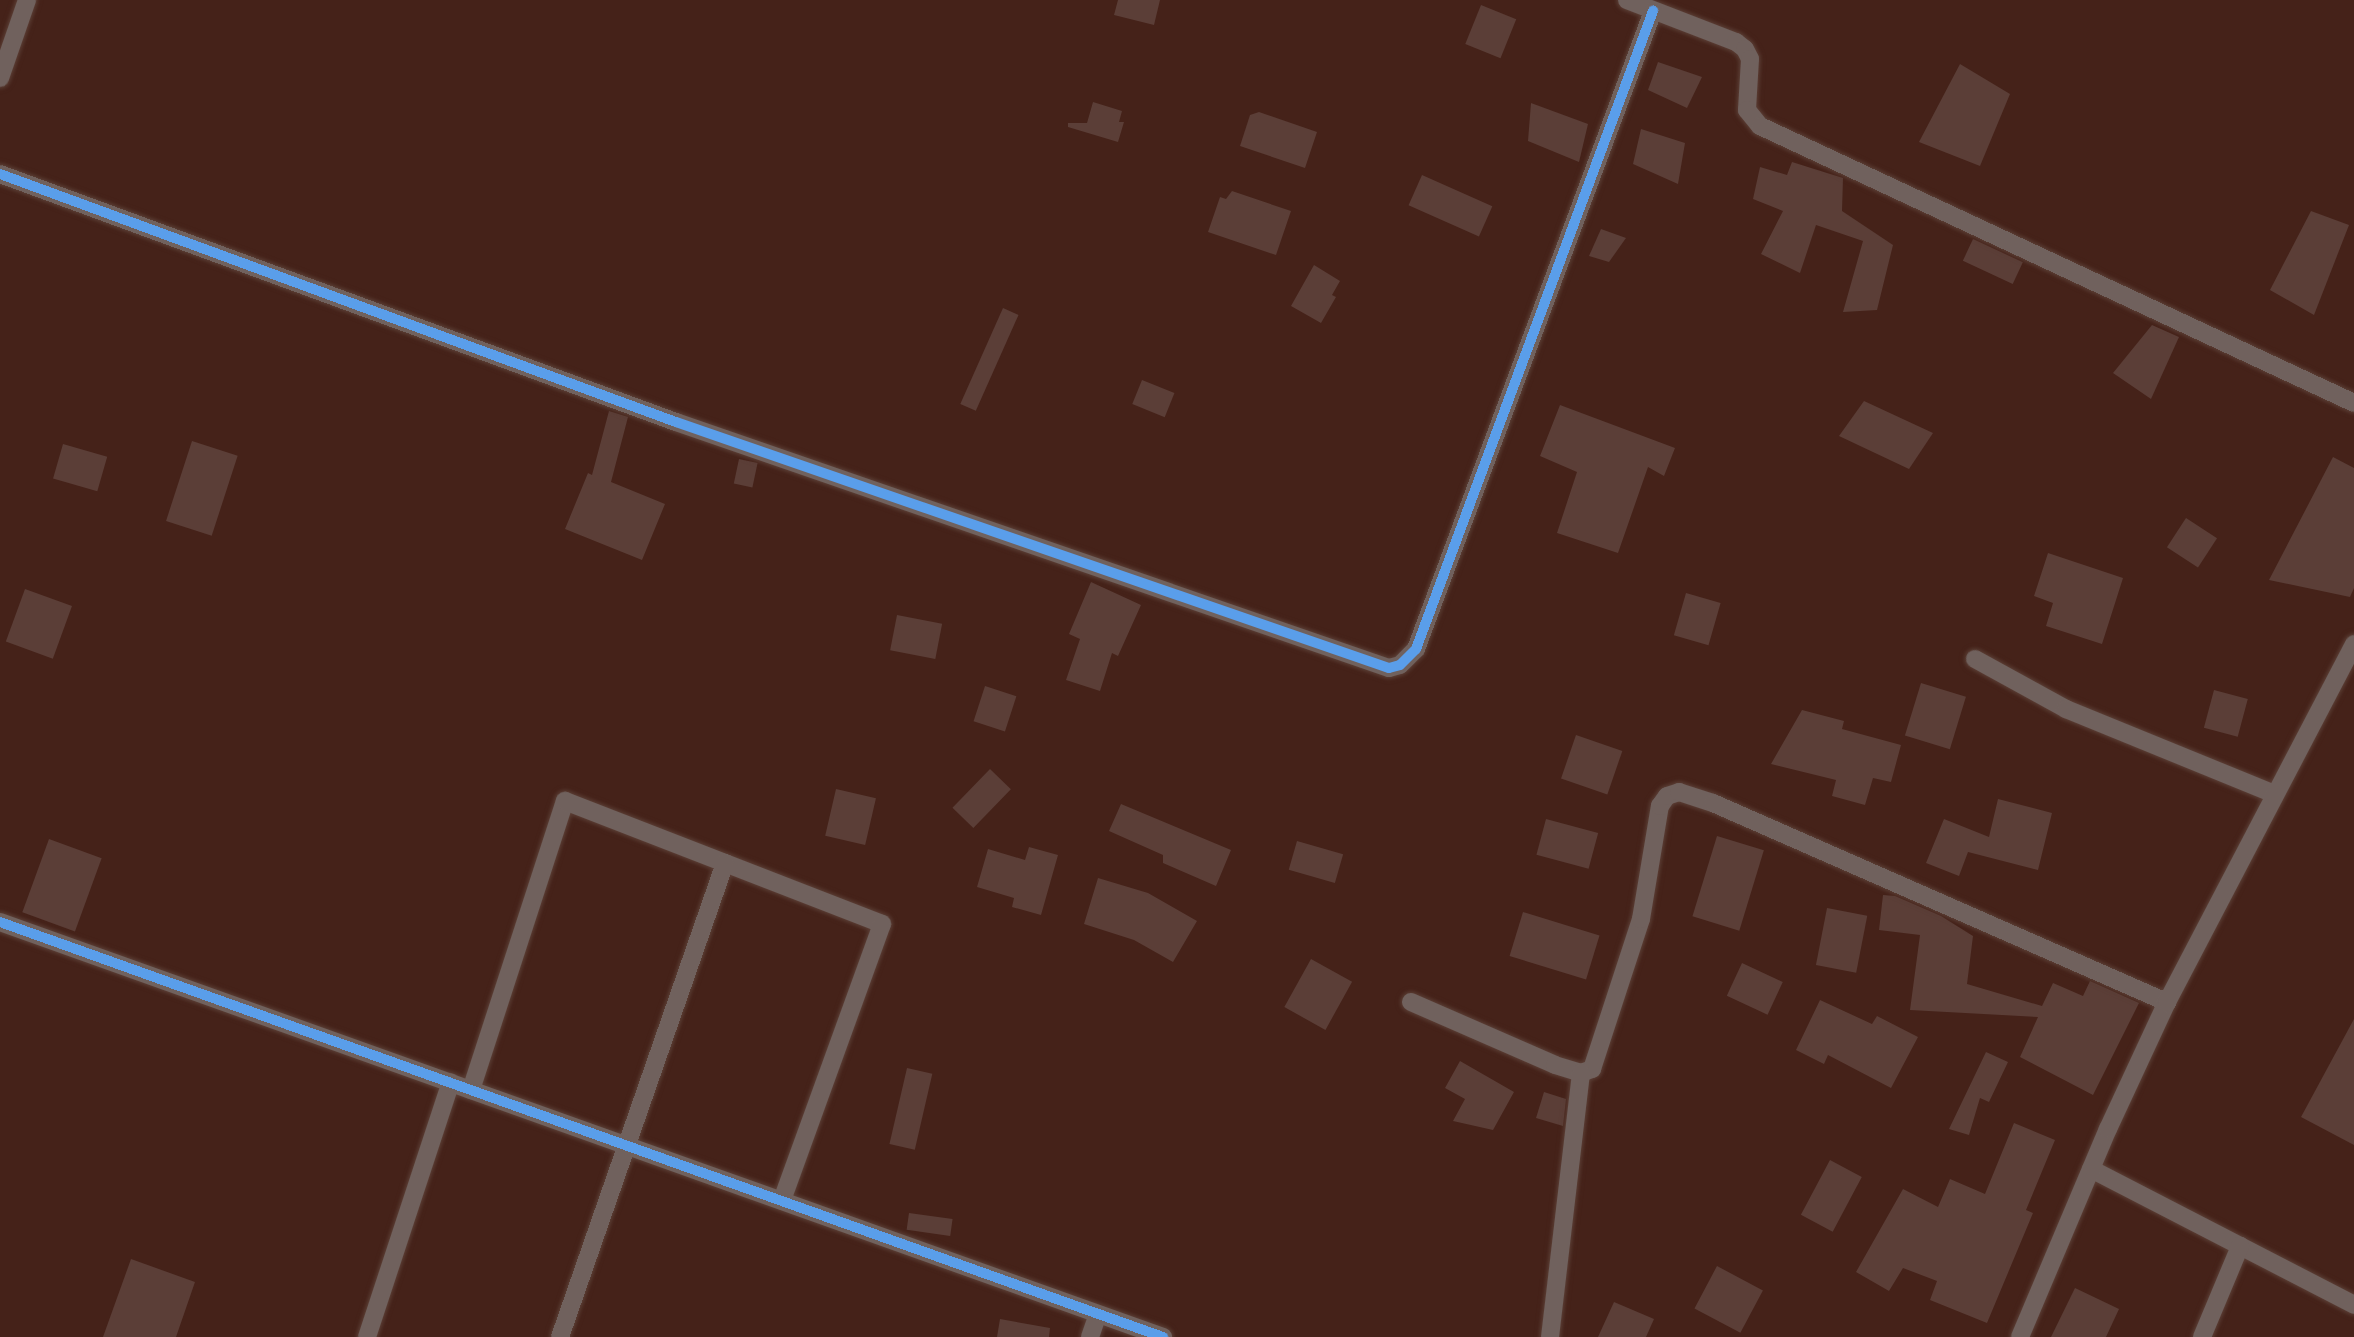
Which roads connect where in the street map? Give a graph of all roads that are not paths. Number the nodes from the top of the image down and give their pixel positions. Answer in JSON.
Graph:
{"nodes":[{"id":1,"x":27,"y":0,"type":"edge"},
{"id":2,"x":1627,"y":0,"type":"edge"},
{"id":3,"x":1653,"y":11,"type":"junction"},
{"id":4,"x":0,"y":78,"type":"edge"},
{"id":5,"x":0,"y":174,"type":"edge"},
{"id":6,"x":2354,"y":403,"type":"edge"},
{"id":7,"x":2354,"y":644,"type":"edge"},
{"id":8,"x":1975,"y":659,"type":"dead end"},
{"id":9,"x":2274,"y":794,"type":"junction"},
{"id":10,"x":725,"y":863,"type":"junction"},
{"id":11,"x":0,"y":922,"type":"edge"},
{"id":12,"x":1411,"y":1002,"type":"dead end"},
{"id":13,"x":2167,"y":1002,"type":"junction"},
{"id":14,"x":1581,"y":1073,"type":"junction"},
{"id":15,"x":451,"y":1082,"type":"junction"},
{"id":16,"x":471,"y":1090,"type":"junction"},
{"id":17,"x":628,"y":1146,"type":"junction"},
{"id":18,"x":2091,"y":1169,"type":"junction"},
{"id":19,"x":782,"y":1201,"type":"junction"},
{"id":20,"x":2240,"y":1246,"type":"junction"},
{"id":21,"x":2354,"y":1305,"type":"edge"},
{"id":22,"x":1098,"y":1314,"type":"junction"},
{"id":23,"x":367,"y":1337,"type":"edge"},
{"id":24,"x":560,"y":1337,"type":"edge"},
{"id":25,"x":1090,"y":1337,"type":"edge"},
{"id":26,"x":1163,"y":1337,"type":"edge"},
{"id":27,"x":1550,"y":1337,"type":"edge"},
{"id":28,"x":2020,"y":1337,"type":"edge"},
{"id":29,"x":2202,"y":1337,"type":"edge"}],
"edges":[{"from":1,"to":4,"type":"street"},
{"from":2,"to":3,"type":"street"},
{"from":3,"to":5,"type":"street"},
{"from":3,"to":6,"type":"street"},
{"from":7,"to":9,"type":"street"},
{"from":8,"to":9,"type":"street"},
{"from":9,"to":13,"type":"street"},
{"from":10,"to":16,"type":"street"},
{"from":10,"to":17,"type":"street"},
{"from":10,"to":19,"type":"street"},
{"from":11,"to":15,"type":"street"},
{"from":12,"to":14,"type":"street"},
{"from":13,"to":14,"type":"street"},
{"from":13,"to":18,"type":"street"},
{"from":14,"to":27,"type":"street"},
{"from":15,"to":16,"type":"street"},
{"from":15,"to":23,"type":"street"},
{"from":16,"to":17,"type":"street"},
{"from":17,"to":19,"type":"street"},
{"from":17,"to":24,"type":"street"},
{"from":18,"to":20,"type":"street"},
{"from":18,"to":28,"type":"street"},
{"from":19,"to":22,"type":"street"},
{"from":20,"to":21,"type":"street"},
{"from":20,"to":29,"type":"street"},
{"from":22,"to":25,"type":"street"},
{"from":22,"to":26,"type":"street"}]}
